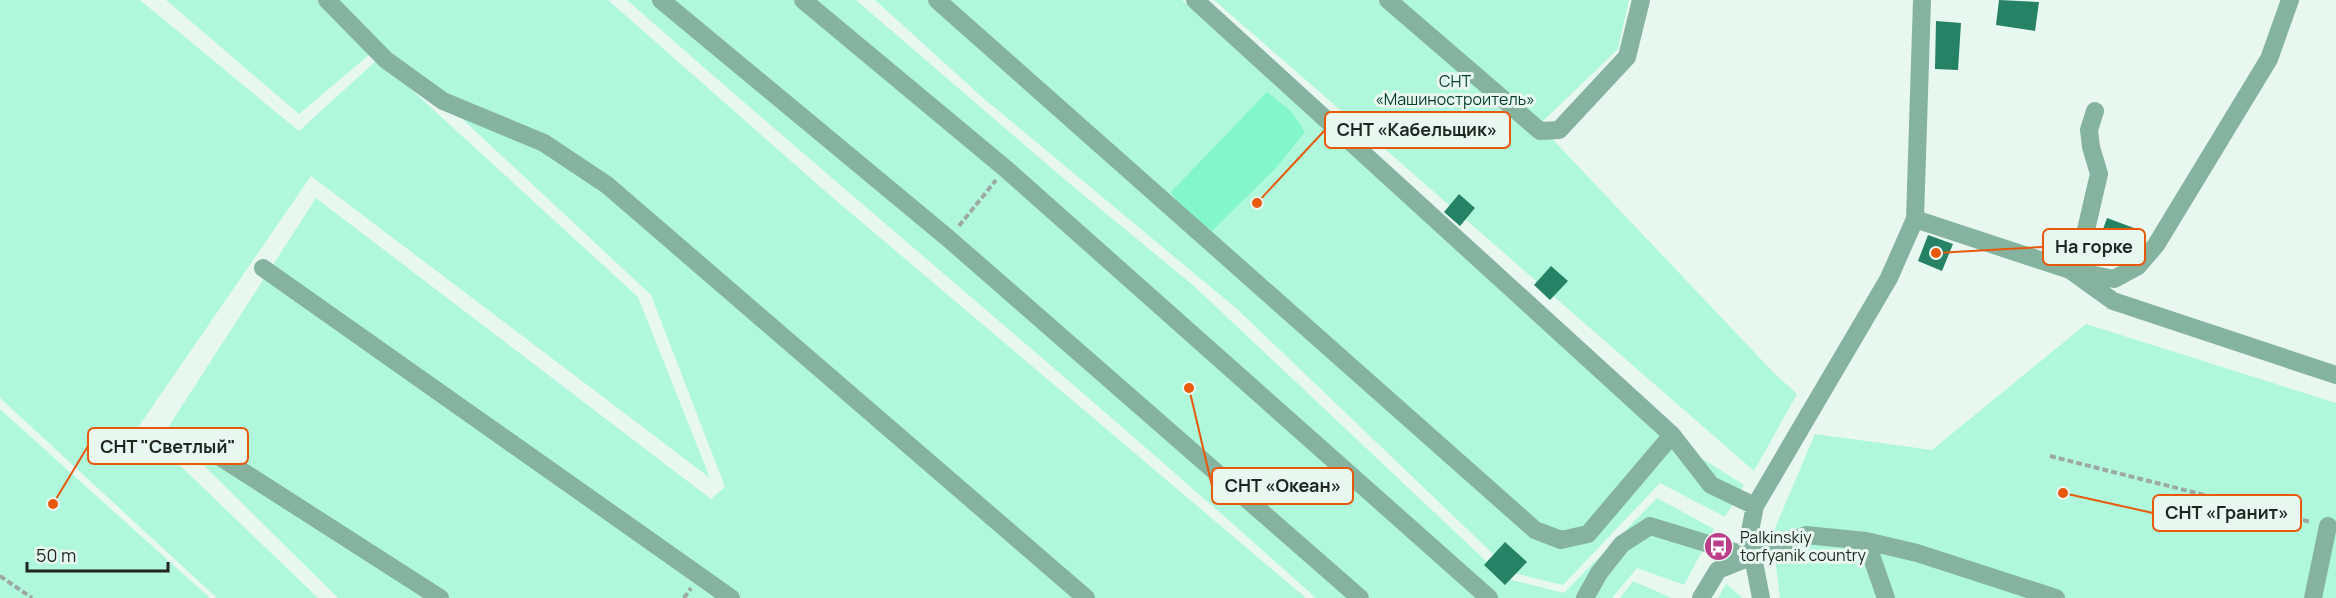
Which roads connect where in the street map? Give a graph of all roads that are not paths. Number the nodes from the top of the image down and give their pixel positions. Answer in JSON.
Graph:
{"nodes":[{"id":1,"x":327,"y":0,"type":"edge"},
{"id":2,"x":661,"y":0,"type":"edge"},
{"id":3,"x":803,"y":0,"type":"edge"},
{"id":4,"x":937,"y":0,"type":"edge"},
{"id":5,"x":1195,"y":0,"type":"edge"},
{"id":6,"x":1388,"y":0,"type":"edge"},
{"id":7,"x":1641,"y":0,"type":"edge"},
{"id":8,"x":1922,"y":0,"type":"edge"},
{"id":9,"x":2290,"y":0,"type":"edge"},
{"id":10,"x":2095,"y":111,"type":"dead end"},
{"id":11,"x":1915,"y":219,"type":"junction"},
{"id":12,"x":263,"y":268,"type":"dead end"},
{"id":13,"x":2070,"y":270,"type":"junction"},
{"id":14,"x":2336,"y":375,"type":"edge"},
{"id":15,"x":1672,"y":435,"type":"junction"},
{"id":16,"x":220,"y":457,"type":"dead end"},
{"id":17,"x":1755,"y":506,"type":"junction"},
{"id":18,"x":2328,"y":526,"type":"road end"},
{"id":19,"x":1866,"y":541,"type":"junction"},
{"id":20,"x":1752,"y":557,"type":"junction"},
{"id":21,"x":440,"y":598,"type":"edge"},
{"id":22,"x":731,"y":598,"type":"edge"},
{"id":23,"x":1086,"y":598,"type":"edge"},
{"id":24,"x":1360,"y":598,"type":"edge"},
{"id":25,"x":1489,"y":598,"type":"edge"},
{"id":26,"x":1585,"y":598,"type":"edge"},
{"id":27,"x":1701,"y":598,"type":"edge"},
{"id":28,"x":1761,"y":598,"type":"edge"},
{"id":29,"x":1886,"y":598,"type":"edge"},
{"id":30,"x":2056,"y":598,"type":"edge"},
{"id":31,"x":2313,"y":598,"type":"edge"}],
"edges":[{"from":1,"to":23,"type":"street"},
{"from":2,"to":24,"type":"street"},
{"from":3,"to":25,"type":"street"},
{"from":4,"to":15,"type":"street"},
{"from":5,"to":15,"type":"street"},
{"from":6,"to":7,"type":"street"},
{"from":8,"to":11,"type":"street"},
{"from":9,"to":13,"type":"street"},
{"from":10,"to":13,"type":"street"},
{"from":11,"to":13,"type":"street"},
{"from":11,"to":17,"type":"street"},
{"from":12,"to":22,"type":"street"},
{"from":13,"to":14,"type":"street"},
{"from":15,"to":17,"type":"street"},
{"from":16,"to":21,"type":"street"},
{"from":17,"to":20,"type":"street"},
{"from":18,"to":31,"type":"street"},
{"from":19,"to":20,"type":"street"},
{"from":19,"to":29,"type":"street"},
{"from":19,"to":30,"type":"street"},
{"from":20,"to":26,"type":"street"},
{"from":20,"to":27,"type":"street"},
{"from":20,"to":28,"type":"street"}]}
